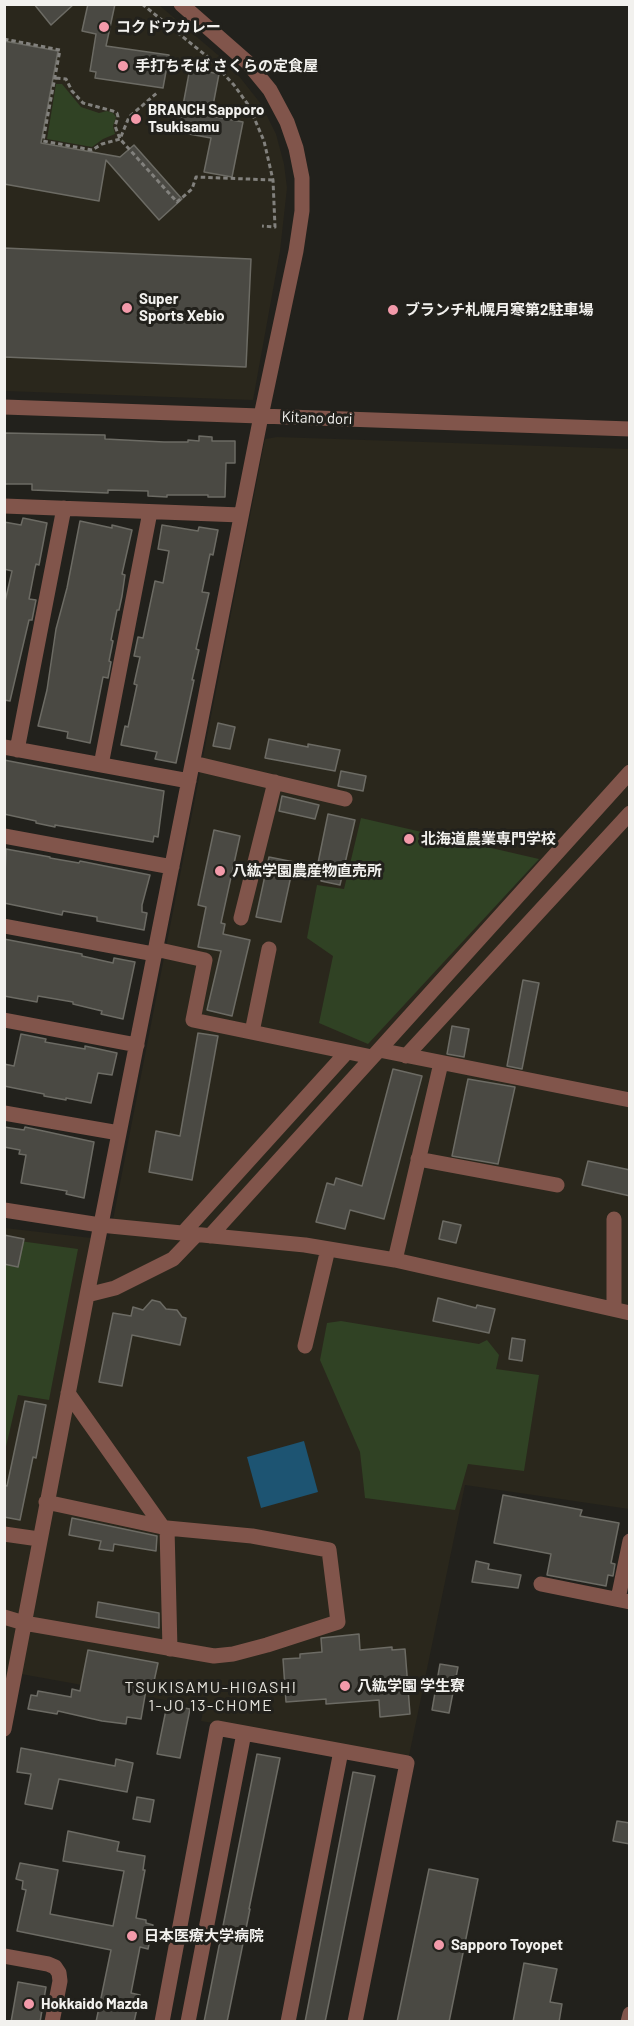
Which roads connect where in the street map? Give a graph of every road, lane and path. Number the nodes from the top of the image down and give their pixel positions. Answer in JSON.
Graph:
{"nodes":[{"id":1,"x":142,"y":4,"type":"edge"},
{"id":2,"x":181,"y":4,"type":"edge"},
{"id":3,"x":4,"y":39,"type":"edge"},
{"id":4,"x":56,"y":78,"type":"dead end"},
{"id":5,"x":158,"y":92,"type":"dead end"},
{"id":6,"x":120,"y":139,"type":"junction"},
{"id":7,"x":273,"y":180,"type":"junction"},
{"id":8,"x":262,"y":226,"type":"dead end"},
{"id":9,"x":4,"y":407,"type":"edge"},
{"id":10,"x":261,"y":416,"type":"junction"},
{"id":11,"x":630,"y":429,"type":"edge"},
{"id":12,"x":4,"y":506,"type":"edge"},
{"id":13,"x":64,"y":508,"type":"junction"},
{"id":14,"x":150,"y":512,"type":"junction"},
{"id":15,"x":241,"y":515,"type":"junction"},
{"id":16,"x":11,"y":748,"type":"edge"},
{"id":17,"x":193,"y":763,"type":"junction"},
{"id":18,"x":101,"y":765,"type":"junction"},
{"id":19,"x":630,"y":772,"type":"edge"},
{"id":20,"x":189,"y":781,"type":"junction"},
{"id":21,"x":275,"y":782,"type":"junction"},
{"id":22,"x":345,"y":799,"type":"dead end"},
{"id":23,"x":630,"y":813,"type":"edge"},
{"id":24,"x":4,"y":836,"type":"edge"},
{"id":25,"x":172,"y":867,"type":"junction"},
{"id":26,"x":241,"y":918,"type":"dead end"},
{"id":27,"x":4,"y":926,"type":"edge"},
{"id":28,"x":485,"y":932,"type":"junction"},
{"id":29,"x":269,"y":949,"type":"dead end"},
{"id":30,"x":504,"y":950,"type":"junction"},
{"id":31,"x":155,"y":952,"type":"junction"},
{"id":32,"x":4,"y":1020,"type":"edge"},
{"id":33,"x":252,"y":1032,"type":"junction"},
{"id":34,"x":137,"y":1045,"type":"junction"},
{"id":35,"x":347,"y":1052,"type":"junction"},
{"id":36,"x":376,"y":1054,"type":"junction"},
{"id":37,"x":406,"y":1056,"type":"junction"},
{"id":38,"x":441,"y":1063,"type":"junction"},
{"id":39,"x":630,"y":1100,"type":"edge"},
{"id":40,"x":4,"y":1113,"type":"edge"},
{"id":41,"x":119,"y":1133,"type":"junction"},
{"id":42,"x":418,"y":1159,"type":"junction"},
{"id":43,"x":557,"y":1185,"type":"dead end"},
{"id":44,"x":4,"y":1210,"type":"edge"},
{"id":45,"x":614,"y":1219,"type":"dead end"},
{"id":46,"x":100,"y":1225,"type":"junction"},
{"id":47,"x":197,"y":1235,"type":"junction"},
{"id":48,"x":328,"y":1249,"type":"junction"},
{"id":49,"x":394,"y":1260,"type":"junction"},
{"id":50,"x":87,"y":1295,"type":"junction"},
{"id":51,"x":622,"y":1311,"type":"edge"},
{"id":52,"x":305,"y":1346,"type":"dead end"},
{"id":53,"x":68,"y":1393,"type":"junction"},
{"id":54,"x":46,"y":1502,"type":"junction"},
{"id":55,"x":165,"y":1527,"type":"junction"},
{"id":56,"x":4,"y":1534,"type":"edge"},
{"id":57,"x":39,"y":1539,"type":"junction"},
{"id":58,"x":630,"y":1541,"type":"edge"},
{"id":59,"x":541,"y":1584,"type":"dead end"},
{"id":60,"x":624,"y":1600,"type":"edge"},
{"id":61,"x":4,"y":1617,"type":"edge"},
{"id":62,"x":24,"y":1623,"type":"junction"},
{"id":63,"x":170,"y":1649,"type":"junction"},
{"id":64,"x":4,"y":1729,"type":"edge"},
{"id":65,"x":244,"y":1733,"type":"junction"},
{"id":66,"x":341,"y":1751,"type":"junction"},
{"id":67,"x":4,"y":1956,"type":"edge"},
{"id":68,"x":630,"y":2014,"type":"edge"},
{"id":69,"x":52,"y":2022,"type":"edge"},
{"id":70,"x":162,"y":2022,"type":"edge"},
{"id":71,"x":188,"y":2022,"type":"edge"},
{"id":72,"x":288,"y":2022,"type":"edge"},
{"id":73,"x":355,"y":2022,"type":"edge"},
{"id":74,"x":628,"y":2022,"type":"edge"}],
"edges":[{"from":1,"to":7,"type":"path"},
{"from":2,"to":10,"type":"street"},
{"from":3,"to":6,"type":"path"},
{"from":4,"to":6,"type":"path"},
{"from":5,"to":6,"type":"path"},
{"from":6,"to":7,"type":"path"},
{"from":7,"to":8,"type":"path"},
{"from":9,"to":10,"type":"street","name":"Kitano dori"},
{"from":10,"to":11,"type":"street","name":"Kitano dori"},
{"from":10,"to":15,"type":"street"},
{"from":12,"to":13,"type":"street"},
{"from":13,"to":14,"type":"street"},
{"from":13,"to":16,"type":"street"},
{"from":14,"to":15,"type":"street"},
{"from":14,"to":18,"type":"street"},
{"from":15,"to":17,"type":"street"},
{"from":16,"to":18,"type":"street"},
{"from":17,"to":20,"type":"street"},
{"from":17,"to":21,"type":"street"},
{"from":18,"to":20,"type":"street"},
{"from":19,"to":28,"type":"street"},
{"from":20,"to":25,"type":"street"},
{"from":21,"to":22,"type":"street"},
{"from":21,"to":26,"type":"street"},
{"from":23,"to":30,"type":"street"},
{"from":24,"to":25,"type":"street"},
{"from":25,"to":31,"type":"street"},
{"from":27,"to":31,"type":"street"},
{"from":28,"to":30,"type":"street"},
{"from":28,"to":36,"type":"street"},
{"from":29,"to":33,"type":"street"},
{"from":30,"to":37,"type":"street"},
{"from":31,"to":33,"type":"street"},
{"from":31,"to":34,"type":"street"},
{"from":32,"to":34,"type":"street"},
{"from":33,"to":35,"type":"street"},
{"from":34,"to":41,"type":"street"},
{"from":35,"to":36,"type":"street"},
{"from":35,"to":47,"type":"street"},
{"from":36,"to":37,"type":"street"},
{"from":36,"to":47,"type":"street"},
{"from":37,"to":38,"type":"street"},
{"from":38,"to":39,"type":"street"},
{"from":38,"to":42,"type":"street"},
{"from":40,"to":41,"type":"street"},
{"from":41,"to":46,"type":"street"},
{"from":42,"to":43,"type":"street"},
{"from":42,"to":49,"type":"street"},
{"from":44,"to":46,"type":"street"},
{"from":45,"to":51,"type":"street"},
{"from":46,"to":47,"type":"street"},
{"from":46,"to":50,"type":"street"},
{"from":47,"to":48,"type":"street"},
{"from":47,"to":50,"type":"street"},
{"from":48,"to":49,"type":"street"},
{"from":48,"to":52,"type":"street"},
{"from":49,"to":51,"type":"street"},
{"from":50,"to":53,"type":"street"},
{"from":53,"to":54,"type":"street"},
{"from":53,"to":55,"type":"street"},
{"from":54,"to":55,"type":"street"},
{"from":54,"to":57,"type":"street"},
{"from":55,"to":63,"type":"street"},
{"from":55,"to":63,"type":"street"},
{"from":56,"to":57,"type":"street"},
{"from":57,"to":62,"type":"street"},
{"from":58,"to":60,"type":"street"},
{"from":59,"to":60,"type":"street"},
{"from":61,"to":62,"type":"street"},
{"from":62,"to":63,"type":"street"},
{"from":62,"to":64,"type":"street"},
{"from":65,"to":66,"type":"street"},
{"from":65,"to":70,"type":"street"},
{"from":65,"to":71,"type":"street"},
{"from":66,"to":72,"type":"street"},
{"from":66,"to":73,"type":"street"},
{"from":67,"to":69,"type":"street"},
{"from":68,"to":74,"type":"street"}]}
